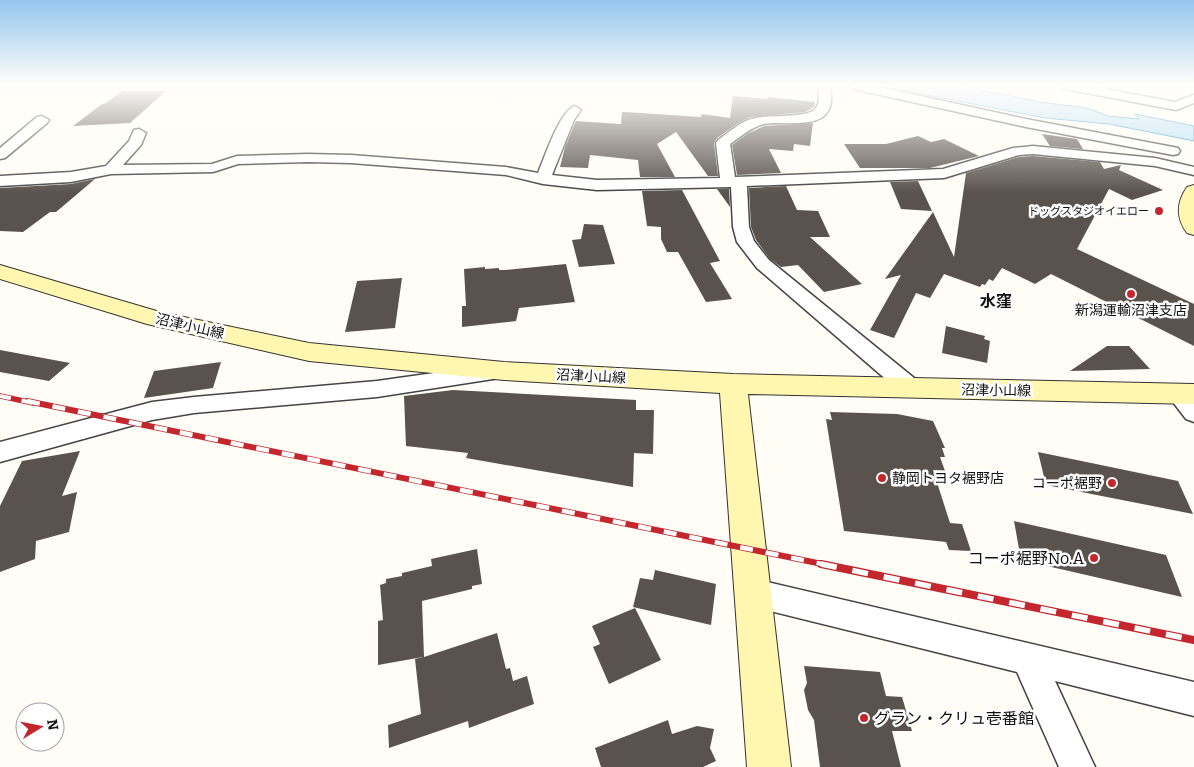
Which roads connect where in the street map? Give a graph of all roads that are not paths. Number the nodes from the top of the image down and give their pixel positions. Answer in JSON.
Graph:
{"nodes":[{"id":1,"x":41,"y":121,"type":"edge"},
{"id":2,"x":567,"y":121,"type":"edge"},
{"id":3,"x":767,"y":121,"type":"edge"},
{"id":4,"x":1016,"y":121,"type":"edge"},
{"id":5,"x":138,"y":133,"type":"dead end"},
{"id":6,"x":1187,"y":154,"type":"dead end"},
{"id":7,"x":0,"y":155,"type":"edge"},
{"id":8,"x":111,"y":170,"type":"junction"},
{"id":9,"x":1194,"y":171,"type":"edge"},
{"id":10,"x":543,"y":179,"type":"junction"},
{"id":11,"x":0,"y":181,"type":"edge"},
{"id":12,"x":734,"y":182,"type":"junction"},
{"id":13,"x":1194,"y":191,"type":"edge"},
{"id":14,"x":1194,"y":229,"type":"edge"},
{"id":15,"x":0,"y":272,"type":"edge"},
{"id":16,"x":504,"y":372,"type":"junction"},
{"id":17,"x":733,"y":384,"type":"junction"},
{"id":18,"x":911,"y":388,"type":"junction"},
{"id":19,"x":1188,"y":400,"type":"edge"},
{"id":20,"x":1,"y":452,"type":"edge"},
{"id":21,"x":754,"y":593,"type":"junction"},
{"id":22,"x":1027,"y":658,"type":"junction"},
{"id":23,"x":1194,"y":700,"type":"edge"},
{"id":24,"x":769,"y":767,"type":"edge"},
{"id":25,"x":1077,"y":767,"type":"edge"}],
"edges":[{"from":1,"to":7,"type":"street"},
{"from":2,"to":10,"type":"street"},
{"from":3,"to":12,"type":"street"},
{"from":4,"to":6,"type":"street"},
{"from":5,"to":8,"type":"street"},
{"from":8,"to":10,"type":"street"},
{"from":8,"to":11,"type":"street"},
{"from":9,"to":12,"type":"street"},
{"from":10,"to":12,"type":"street"},
{"from":12,"to":18,"type":"street"},
{"from":13,"to":14,"type":"main road"},
{"from":15,"to":16,"type":"main road","name":"沼津小山線"},
{"from":16,"to":17,"type":"main road","name":"沼津小山線"},
{"from":16,"to":20,"type":"street"},
{"from":17,"to":18,"type":"main road","name":"沼津小山線"},
{"from":17,"to":21,"type":"main road"},
{"from":18,"to":19,"type":"main road","name":"沼津小山線"},
{"from":21,"to":22,"type":"street"},
{"from":21,"to":24,"type":"main road"},
{"from":22,"to":23,"type":"street"},
{"from":22,"to":25,"type":"street"}]}
